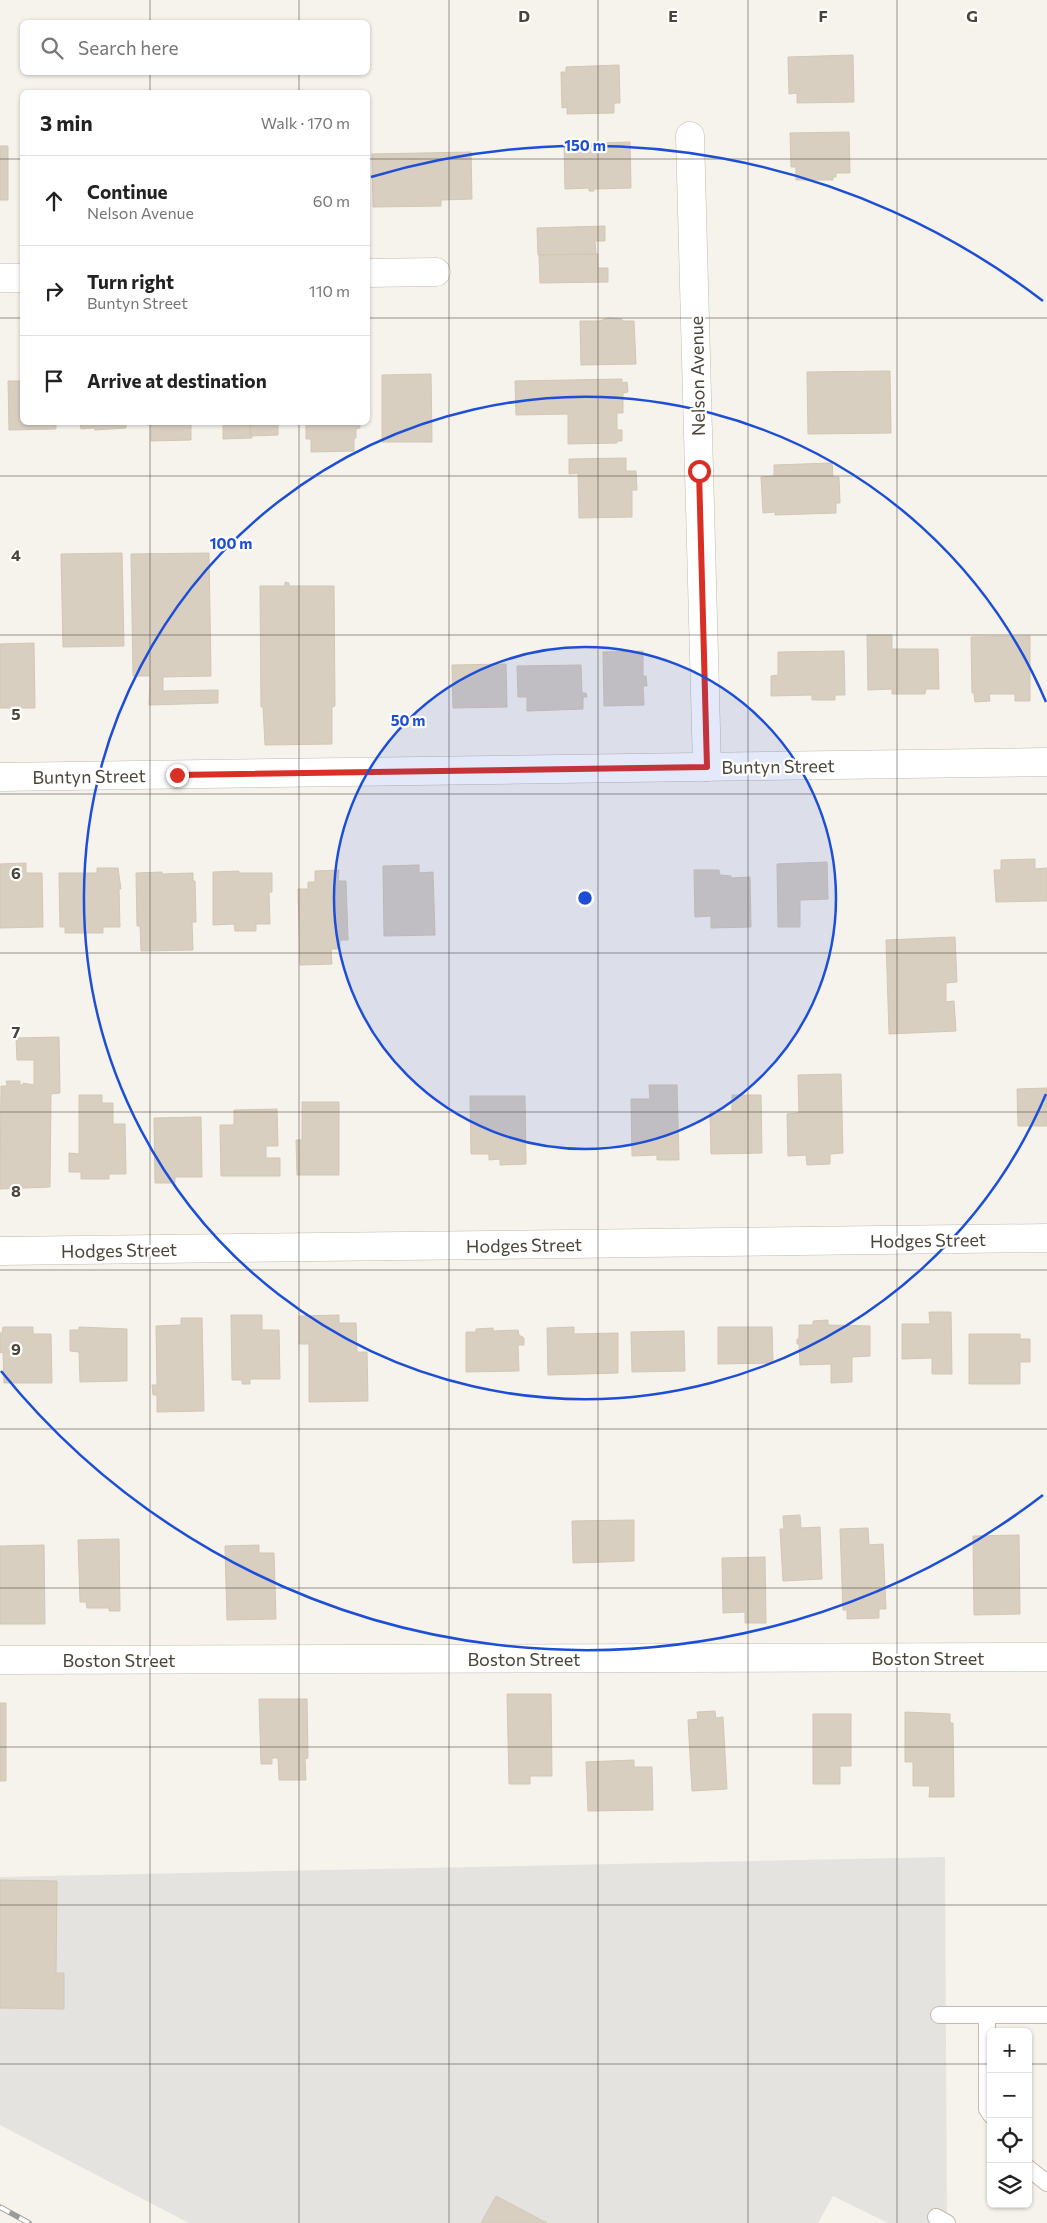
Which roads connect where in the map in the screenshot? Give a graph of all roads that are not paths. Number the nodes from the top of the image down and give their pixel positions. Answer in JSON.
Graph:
{"nodes":[{"id":1,"x":690,"y":136,"type":"dead end"},
{"id":2,"x":436,"y":272,"type":"dead end"},
{"id":3,"x":370,"y":273,"type":"edge"},
{"id":4,"x":0,"y":278,"type":"edge"},
{"id":5,"x":20,"y":278,"type":"edge"},
{"id":6,"x":1047,"y":762,"type":"edge"},
{"id":7,"x":707,"y":767,"type":"junction"},
{"id":8,"x":0,"y":777,"type":"edge"},
{"id":9,"x":1047,"y":1238,"type":"edge"},
{"id":10,"x":0,"y":1251,"type":"edge"},
{"id":11,"x":1047,"y":1657,"type":"edge"},
{"id":12,"x":0,"y":1660,"type":"edge"},
{"id":13,"x":1047,"y":2014,"type":"edge"},
{"id":14,"x":939,"y":2015,"type":"dead end"},
{"id":15,"x":987,"y":2015,"type":"junction"},
{"id":16,"x":987,"y":2073,"type":"edge"},
{"id":17,"x":1032,"y":2171,"type":"edge"},
{"id":18,"x":1047,"y":2183,"type":"edge"}],
"edges":[{"from":1,"to":7,"type":"street","name":"Nelson Avenue"},
{"from":2,"to":3,"type":"street"},
{"from":4,"to":5,"type":"street"},
{"from":6,"to":7,"type":"street","name":"Buntyn Street"},
{"from":7,"to":8,"type":"street","name":"Buntyn Street"},
{"from":9,"to":10,"type":"street","name":"Hodges Street"},
{"from":11,"to":12,"type":"street","name":"Boston Street"},
{"from":13,"to":15,"type":"lane"},
{"from":14,"to":15,"type":"lane"},
{"from":15,"to":16,"type":"lane"},
{"from":17,"to":18,"type":"lane"}]}
